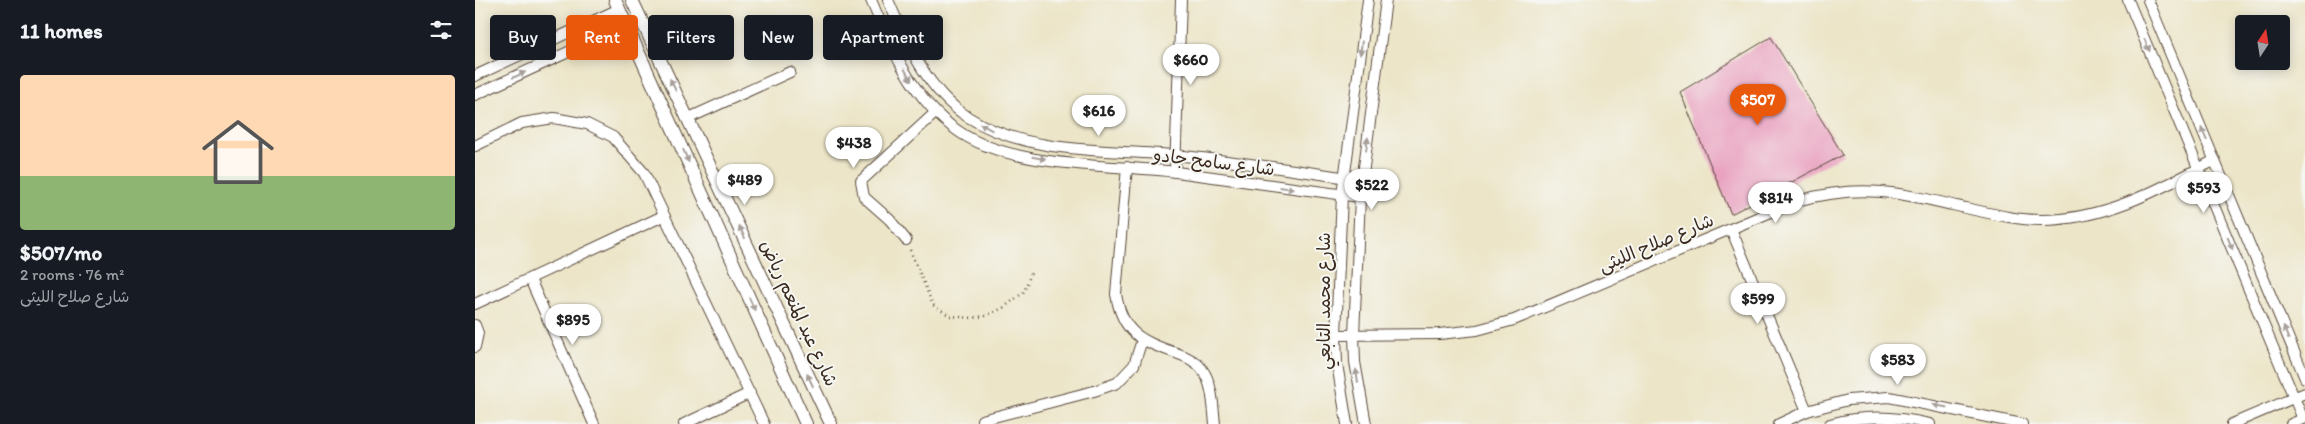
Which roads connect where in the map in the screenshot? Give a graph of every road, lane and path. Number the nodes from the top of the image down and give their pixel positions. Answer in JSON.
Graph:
{"nodes":[{"id":1,"x":871,"y":0,"type":"edge"},
{"id":2,"x":888,"y":0,"type":"edge"},
{"id":3,"x":1181,"y":0,"type":"edge"},
{"id":4,"x":1368,"y":0,"type":"edge"},
{"id":5,"x":1386,"y":0,"type":"edge"},
{"id":6,"x":2128,"y":0,"type":"edge"},
{"id":7,"x":2147,"y":0,"type":"edge"},
{"id":8,"x":633,"y":2,"type":"edge"},
{"id":9,"x":617,"y":5,"type":"edge"},
{"id":10,"x":641,"y":18,"type":"junction"},
{"id":11,"x":638,"y":20,"type":"edge"},
{"id":12,"x":638,"y":50,"type":"edge"},
{"id":13,"x":566,"y":53,"type":"edge"},
{"id":14,"x":791,"y":72,"type":"dead end"},
{"id":15,"x":475,"y":76,"type":"edge"},
{"id":16,"x":475,"y":95,"type":"edge"},
{"id":17,"x":935,"y":113,"type":"junction"},
{"id":18,"x":689,"y":118,"type":"junction"},
{"id":19,"x":475,"y":146,"type":"edge"},
{"id":20,"x":1175,"y":155,"type":"junction"},
{"id":21,"x":2215,"y":160,"type":"junction"},
{"id":22,"x":1127,"y":167,"type":"junction"},
{"id":23,"x":2199,"y":169,"type":"junction"},
{"id":24,"x":1175,"y":172,"type":"junction"},
{"id":25,"x":1344,"y":177,"type":"junction"},
{"id":26,"x":1362,"y":180,"type":"junction"},
{"id":27,"x":1342,"y":195,"type":"junction"},
{"id":28,"x":1360,"y":197,"type":"junction"},
{"id":29,"x":663,"y":216,"type":"junction"},
{"id":30,"x":1731,"y":230,"type":"junction"},
{"id":31,"x":906,"y":240,"type":"joint"},
{"id":32,"x":1031,"y":273,"type":"dead end"},
{"id":33,"x":529,"y":279,"type":"junction"},
{"id":34,"x":475,"y":304,"type":"edge"},
{"id":35,"x":475,"y":325,"type":"edge"},
{"id":36,"x":1336,"y":335,"type":"junction"},
{"id":37,"x":1354,"y":335,"type":"junction"},
{"id":38,"x":1142,"y":340,"type":"junction"},
{"id":39,"x":475,"y":347,"type":"edge"},
{"id":40,"x":2305,"y":378,"type":"edge"},
{"id":41,"x":750,"y":392,"type":"junction"},
{"id":42,"x":2305,"y":393,"type":"edge"},
{"id":43,"x":2294,"y":399,"type":"junction"},
{"id":44,"x":1807,"y":411,"type":"junction"},
{"id":45,"x":2304,"y":418,"type":"edge"},
{"id":46,"x":982,"y":420,"type":"dead end"},
{"id":47,"x":593,"y":424,"type":"edge"},
{"id":48,"x":684,"y":424,"type":"edge"},
{"id":49,"x":764,"y":424,"type":"edge"},
{"id":50,"x":806,"y":424,"type":"edge"},
{"id":51,"x":831,"y":424,"type":"edge"},
{"id":52,"x":1215,"y":424,"type":"edge"},
{"id":53,"x":1347,"y":424,"type":"edge"},
{"id":54,"x":1366,"y":424,"type":"edge"},
{"id":55,"x":1779,"y":424,"type":"edge"},
{"id":56,"x":1830,"y":424,"type":"edge"},
{"id":57,"x":1930,"y":424,"type":"edge"},
{"id":58,"x":2022,"y":424,"type":"edge"},
{"id":59,"x":2232,"y":424,"type":"edge"},
{"id":60,"x":2291,"y":424,"type":"edge"}],
"edges":[{"from":1,"to":17,"type":"street","name":"شارع سامح جادو","one_way":true},
{"from":20,"to":2,"type":"street","name":"شارع سامح جادو","one_way":true},
{"from":3,"to":20,"type":"street"},
{"from":4,"to":25,"type":"street","name":"شارع محمد التابعي","one_way":true},
{"from":26,"to":5,"type":"street","name":"شارع محمد التابعي","one_way":true},
{"from":6,"to":23,"type":"street","one_way":true},
{"from":21,"to":7,"type":"street","one_way":true},
{"from":8,"to":9,"type":"street"},
{"from":8,"to":10,"type":"street","name":"شارع عبد المنعم رياض"},
{"from":9,"to":15,"type":"street"},
{"from":10,"to":11,"type":"street"},
{"from":18,"to":10,"type":"street","name":"شارع عبد المنعم رياض","one_way":true},
{"from":12,"to":50,"type":"street","one_way":true},
{"from":16,"to":13,"type":"street","one_way":true},
{"from":14,"to":18,"type":"street"},
{"from":17,"to":22,"type":"street","name":"شارع سامح جادو","one_way":true},
{"from":17,"to":31,"type":"street"},
{"from":51,"to":18,"type":"street","name":"شارع عبد المنعم رياض","one_way":true},
{"from":19,"to":29,"type":"street"},
{"from":20,"to":24,"type":"street"},
{"from":20,"to":25,"type":"street","name":"شارع سامح جادو"},
{"from":21,"to":23,"type":"street","name":"شارع صلاح الليثى"},
{"from":40,"to":21,"type":"street","one_way":true},
{"from":22,"to":24,"type":"street","name":"شارع سامح جادو"},
{"from":22,"to":38,"type":"street"},
{"from":23,"to":30,"type":"street","name":"شارع صلاح الليثى"},
{"from":23,"to":43,"type":"street","one_way":true},
{"from":24,"to":27,"type":"street","name":"شارع سامح جادو","one_way":true},
{"from":25,"to":26,"type":"street","name":"شارع سامح جادو"},
{"from":25,"to":27,"type":"street","name":"شارع محمد التابعي"},
{"from":26,"to":28,"type":"street","name":"شارع محمد التابعي"},
{"from":27,"to":28,"type":"street","name":"شارع سامح جادو"},
{"from":27,"to":36,"type":"street","name":"شارع محمد التابعي"},
{"from":28,"to":37,"type":"street","name":"شارع محمد التابعي"},
{"from":29,"to":33,"type":"street"},
{"from":29,"to":41,"type":"street"},
{"from":30,"to":37,"type":"street","name":"شارع صلاح الليثى"},
{"from":30,"to":44,"type":"street"},
{"from":31,"to":32,"type":"path"},
{"from":33,"to":34,"type":"street"},
{"from":33,"to":47,"type":"street"},
{"from":35,"to":39,"type":"street"},
{"from":36,"to":37,"type":"street","name":"شارع صلاح الليثى"},
{"from":36,"to":53,"type":"street","name":"شارع محمد التابعي"},
{"from":54,"to":37,"type":"street","name":"شارع محمد التابعي","one_way":true},
{"from":38,"to":46,"type":"street"},
{"from":38,"to":52,"type":"street"},
{"from":41,"to":48,"type":"street"},
{"from":41,"to":49,"type":"street"},
{"from":42,"to":43,"type":"street"},
{"from":43,"to":45,"type":"street"},
{"from":43,"to":59,"type":"street"},
{"from":44,"to":55,"type":"street"},
{"from":58,"to":44,"type":"street","one_way":true},
{"from":45,"to":60,"type":"street"},
{"from":56,"to":57,"type":"street"}]}
